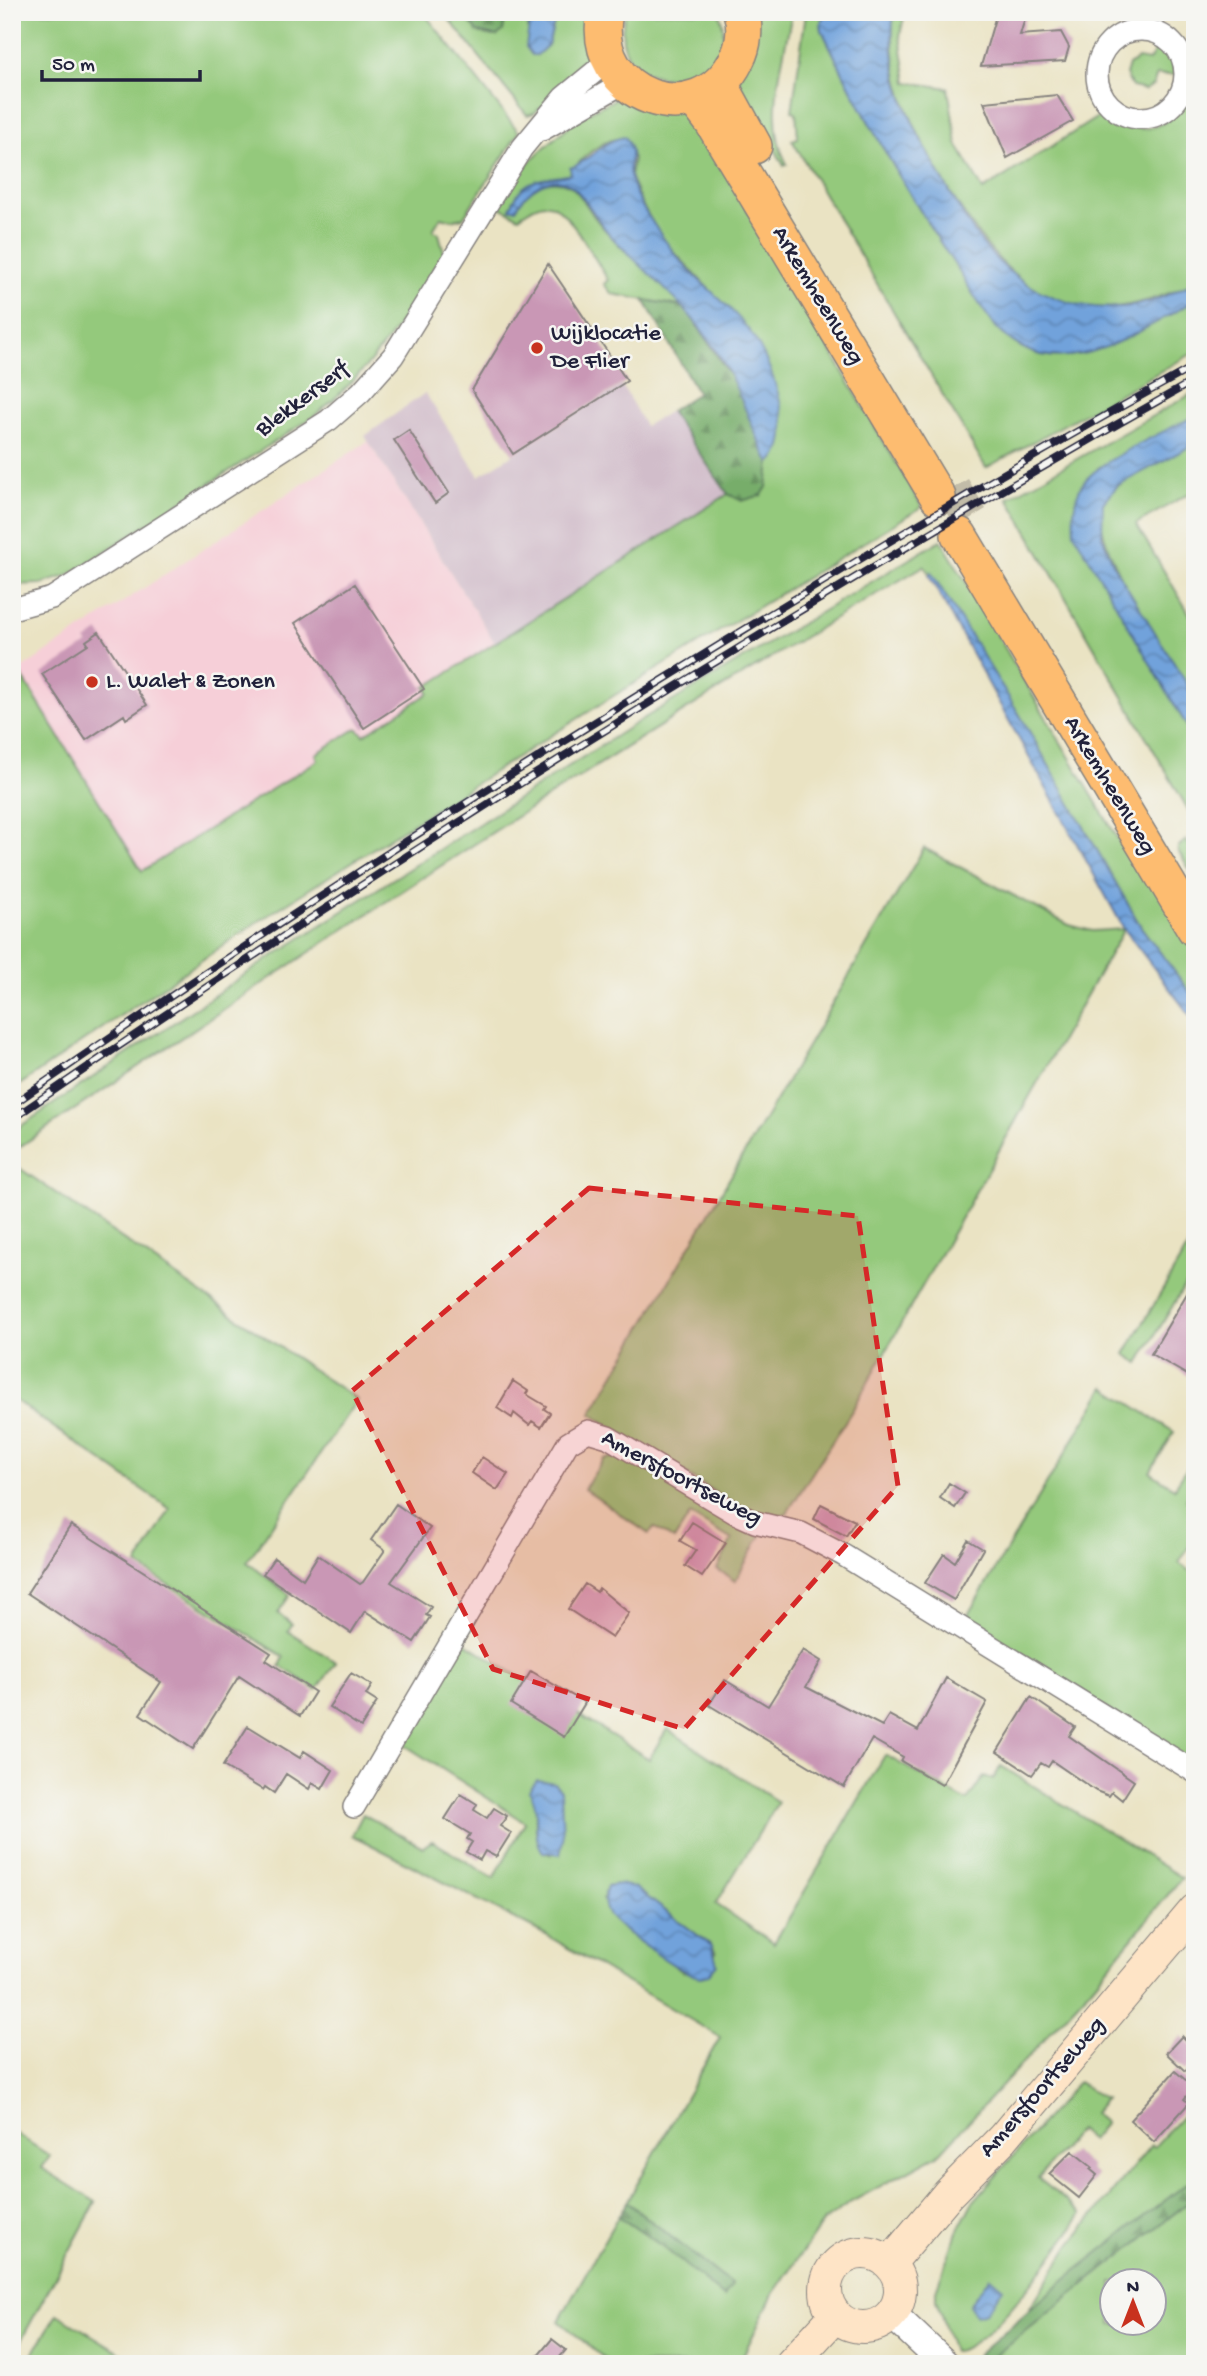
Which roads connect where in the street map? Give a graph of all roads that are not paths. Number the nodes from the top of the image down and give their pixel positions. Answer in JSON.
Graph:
{"nodes":[{"id":1,"x":605,"y":12,"type":"edge"},
{"id":2,"x":741,"y":12,"type":"edge"},
{"id":3,"x":1187,"y":45,"type":"edge"},
{"id":4,"x":617,"y":71,"type":"junction"},
{"id":5,"x":707,"y":91,"type":"junction"},
{"id":6,"x":945,"y":492,"type":"tunnel mouth"},
{"id":7,"x":12,"y":609,"type":"edge"},
{"id":8,"x":1195,"y":889,"type":"edge"},
{"id":9,"x":1195,"y":929,"type":"edge"},
{"id":10,"x":1195,"y":1772,"type":"edge"},
{"id":11,"x":354,"y":1807,"type":"dead end"},
{"id":12,"x":1195,"y":1910,"type":"edge"},
{"id":13,"x":890,"y":2263,"type":"junction"},
{"id":14,"x":892,"y":2314,"type":"junction"},
{"id":15,"x":836,"y":2315,"type":"junction"},
{"id":16,"x":791,"y":2364,"type":"edge"},
{"id":17,"x":945,"y":2364,"type":"edge"}],
"edges":[{"from":1,"to":4,"type":"main road"},
{"from":2,"to":5,"type":"main road"},
{"from":3,"to":3,"type":"street"},
{"from":4,"to":5,"type":"main road"},
{"from":4,"to":7,"type":"street","name":"Blekkerserf"},
{"from":5,"to":6,"type":"main road","name":"Arkemheenweg"},
{"from":8,"to":9,"type":"main road","name":"Arkemheenweg"},
{"from":10,"to":11,"type":"street","name":"Amersfoortseweg"},
{"from":12,"to":13,"type":"main road","name":"Amersfoortseweg"},
{"from":13,"to":14,"type":"main road"},
{"from":13,"to":15,"type":"main road"},
{"from":14,"to":15,"type":"main road"},
{"from":14,"to":17,"type":"street"},
{"from":15,"to":16,"type":"main road"}]}
